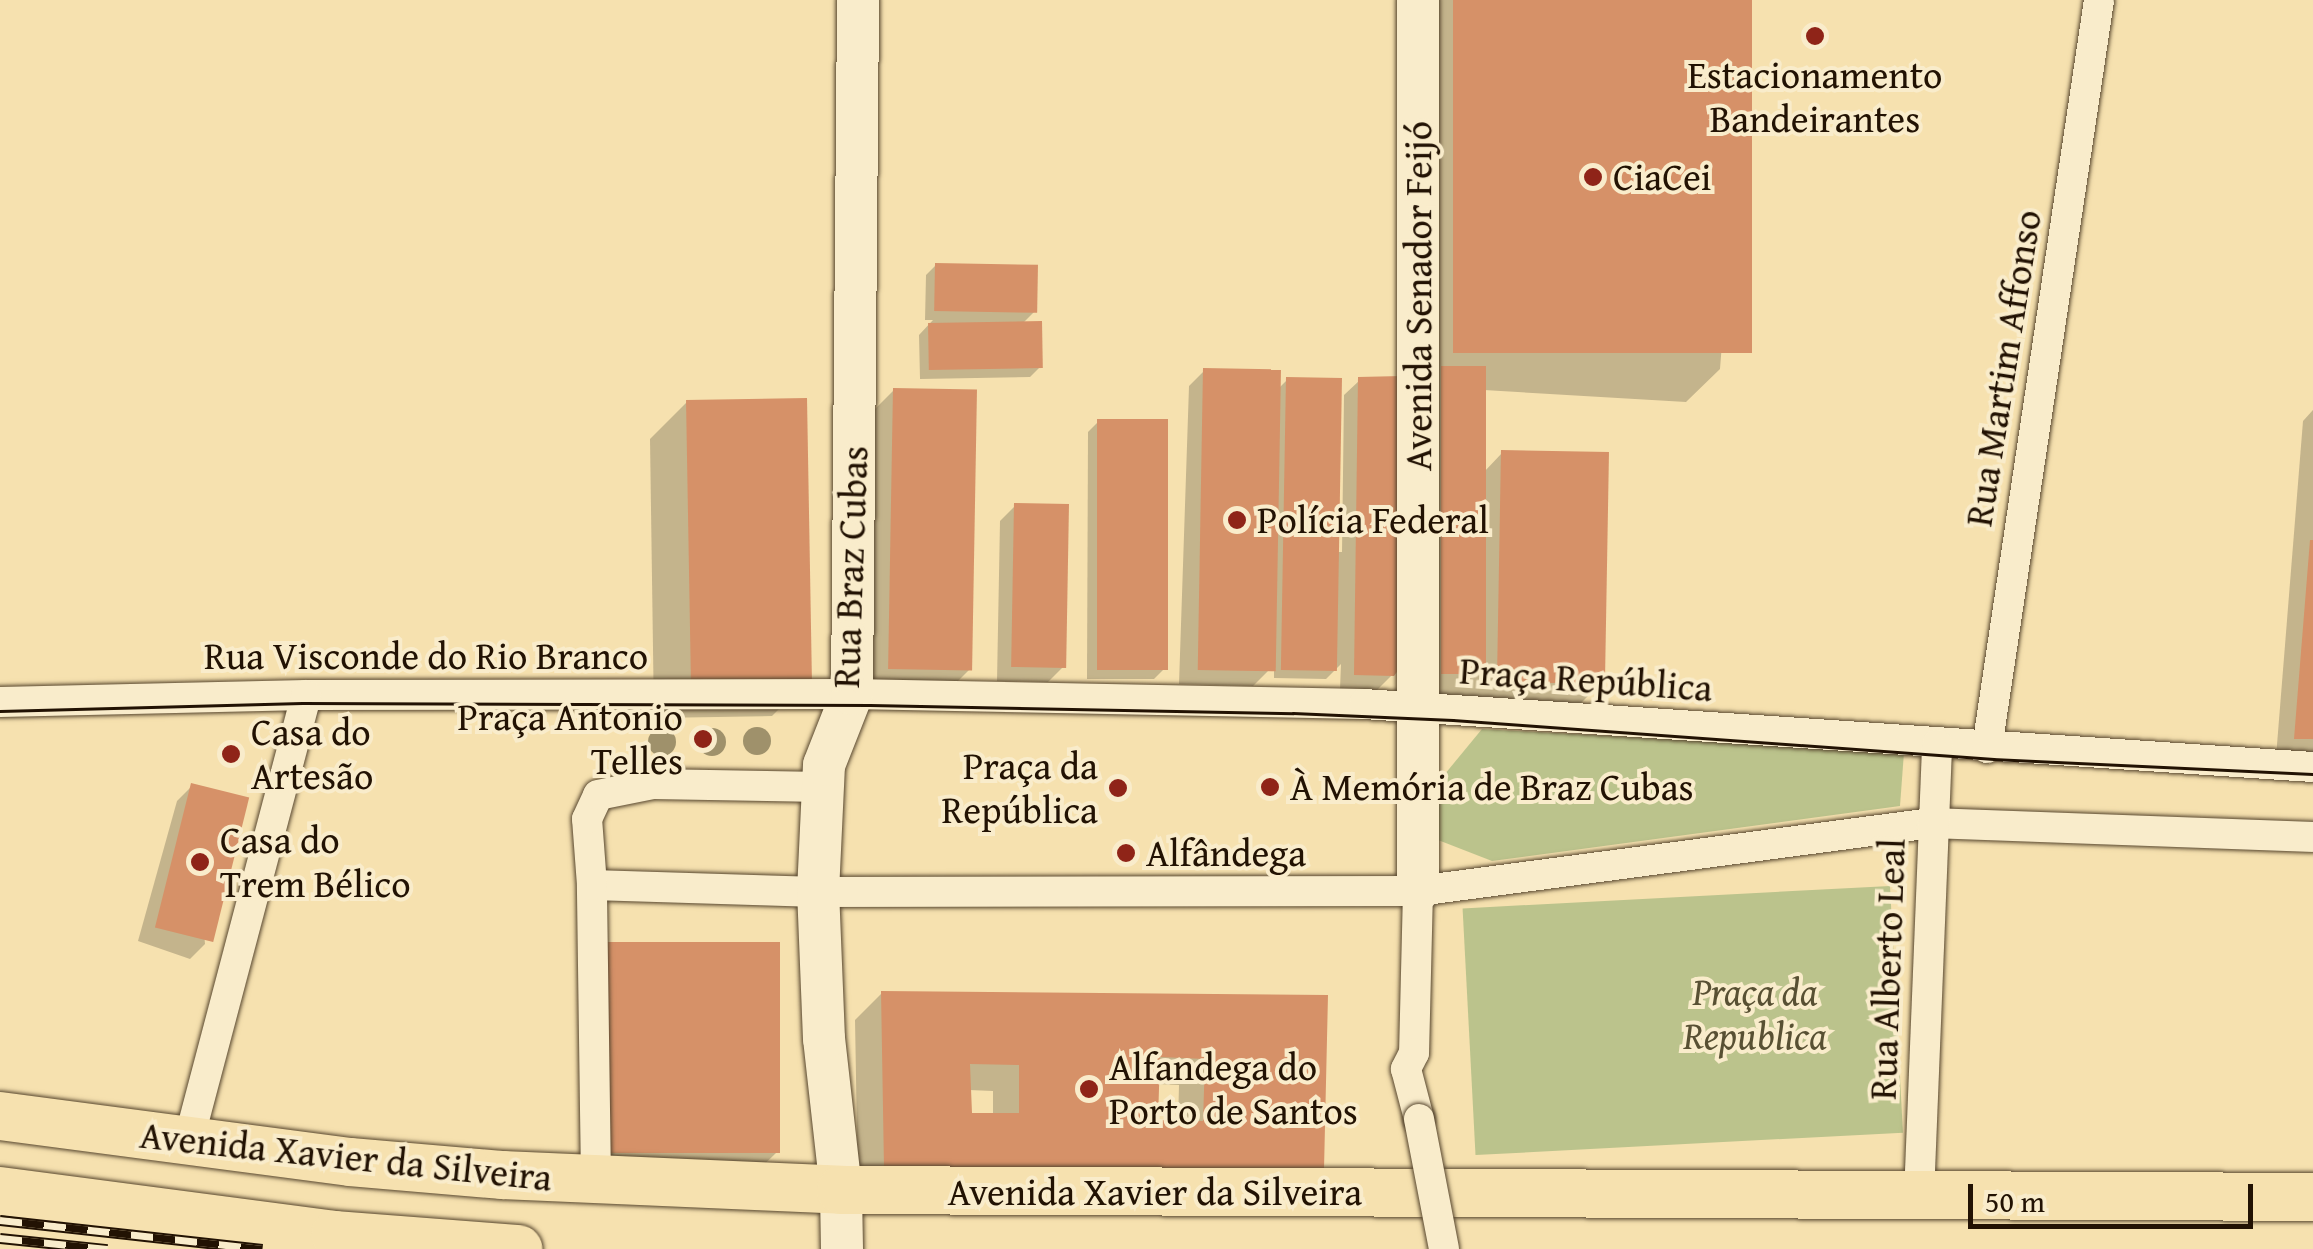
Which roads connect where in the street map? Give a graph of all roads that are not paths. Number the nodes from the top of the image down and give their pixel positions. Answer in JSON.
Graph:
{"nodes":[{"id":1,"x":858,"y":0,"type":"edge"},
{"id":2,"x":1418,"y":0,"type":"edge"},
{"id":3,"x":2099,"y":0,"type":"edge"},
{"id":4,"x":852,"y":694,"type":"junction"},
{"id":5,"x":306,"y":695,"type":"junction"},
{"id":6,"x":0,"y":702,"type":"edge"},
{"id":7,"x":1418,"y":707,"type":"junction"},
{"id":8,"x":1937,"y":744,"type":"junction"},
{"id":9,"x":1987,"y":748,"type":"junction"},
{"id":10,"x":2313,"y":767,"type":"edge"},
{"id":11,"x":823,"y":788,"type":"junction"},
{"id":12,"x":1932,"y":823,"type":"junction"},
{"id":13,"x":2313,"y":837,"type":"edge"},
{"id":14,"x":592,"y":884,"type":"junction"},
{"id":15,"x":1418,"y":891,"type":"junction"},
{"id":16,"x":818,"y":892,"type":"junction"},
{"id":17,"x":0,"y":1116,"type":"edge"},
{"id":18,"x":188,"y":1143,"type":"junction"},
{"id":19,"x":596,"y":1180,"type":"junction"},
{"id":20,"x":841,"y":1190,"type":"junction"},
{"id":21,"x":0,"y":1191,"type":"edge"},
{"id":22,"x":1920,"y":1196,"type":"junction"},
{"id":23,"x":2313,"y":1197,"type":"edge"},
{"id":24,"x":518,"y":1249,"type":"edge"},
{"id":25,"x":842,"y":1249,"type":"edge"},
{"id":26,"x":1444,"y":1249,"type":"edge"}],
"edges":[{"from":1,"to":4,"type":"street","name":"Rua Braz Cubas"},
{"from":2,"to":7,"type":"street","name":"Avenida Senador Feijó"},
{"from":3,"to":9,"type":"street","name":"Rua Martim Affonso"},
{"from":4,"to":5,"type":"street","name":"Rua Visconde do Rio Branco"},
{"from":4,"to":7,"type":"street","name":"Praça República"},
{"from":4,"to":11,"type":"street","name":"Rua Braz Cubas"},
{"from":5,"to":6,"type":"street","name":"Rua Visconde do Rio Branco"},
{"from":5,"to":18,"type":"street"},
{"from":7,"to":8,"type":"street","name":"Praça República"},
{"from":7,"to":15,"type":"street","name":"Avenida Senador Feijó"},
{"from":8,"to":9,"type":"street","name":"Praça República"},
{"from":8,"to":12,"type":"street","name":"Rua Alberto Leal"},
{"from":9,"to":10,"type":"street","name":"Praça República"},
{"from":11,"to":14,"type":"street"},
{"from":11,"to":16,"type":"street","name":"Rua Braz Cubas"},
{"from":12,"to":13,"type":"street"},
{"from":12,"to":15,"type":"street"},
{"from":12,"to":22,"type":"street","name":"Rua Alberto Leal"},
{"from":14,"to":16,"type":"street"},
{"from":14,"to":19,"type":"street"},
{"from":15,"to":16,"type":"street"},
{"from":15,"to":26,"type":"street","bridge":true},
{"from":16,"to":20,"type":"street","name":"Rua Braz Cubas"},
{"from":17,"to":18,"type":"main road","name":"Avenida Xavier da Silveira"},
{"from":18,"to":19,"type":"main road","name":"Avenida Xavier da Silveira"},
{"from":19,"to":20,"type":"main road","name":"Avenida Xavier da Silveira"},
{"from":20,"to":22,"type":"main road","name":"Avenida Xavier da Silveira"},
{"from":20,"to":25,"type":"street","name":"Rua Braz Cubas"},
{"from":21,"to":24,"type":"main road","name":"Avenida Xavier da Silveira"},
{"from":22,"to":23,"type":"main road","name":"Avenida Xavier da Silveira"}]}
